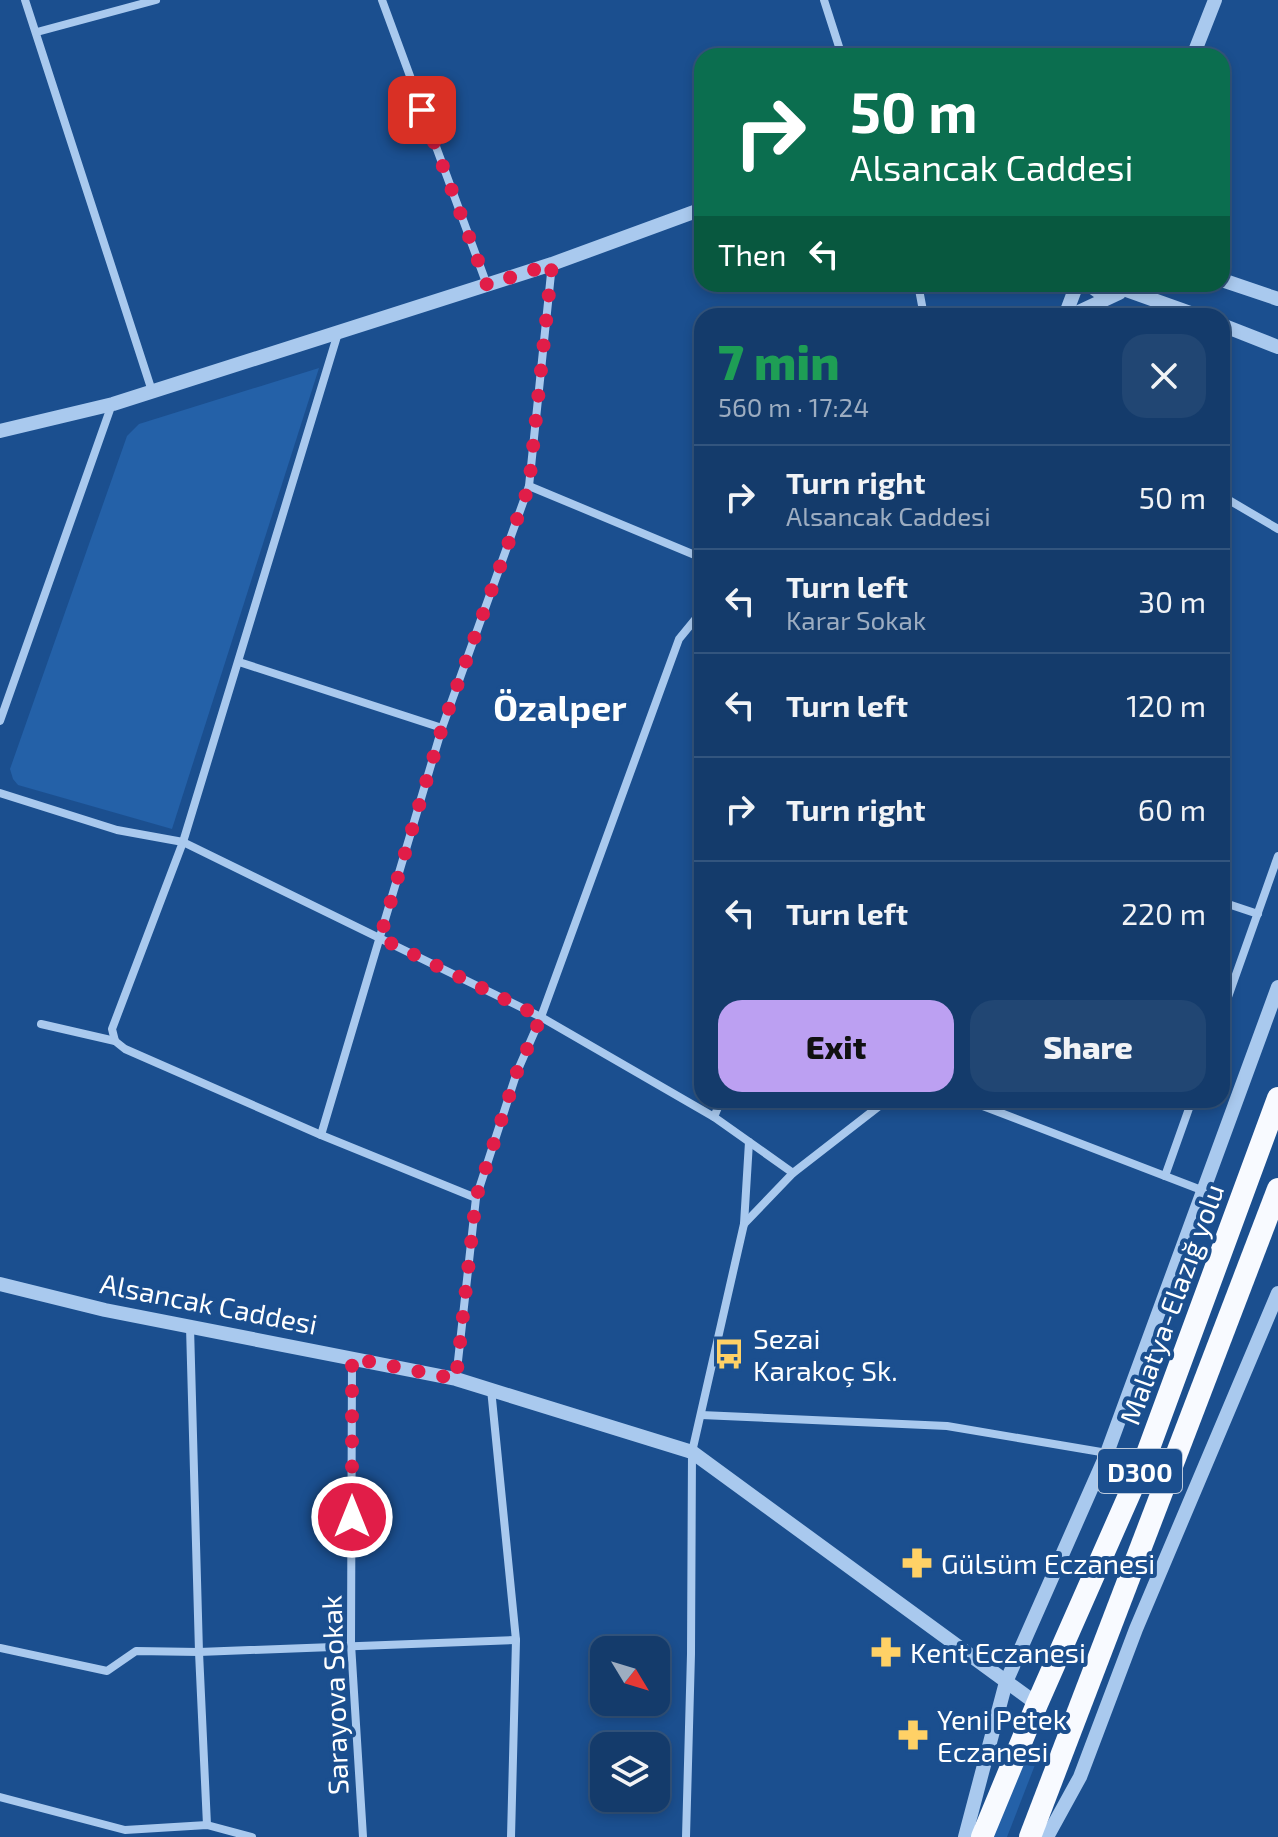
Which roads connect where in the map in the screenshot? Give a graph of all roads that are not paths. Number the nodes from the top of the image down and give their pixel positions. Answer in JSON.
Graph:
{"nodes":[{"id":1,"x":25,"y":0,"type":"edge"},
{"id":2,"x":156,"y":0,"type":"edge"},
{"id":3,"x":382,"y":0,"type":"edge"},
{"id":4,"x":824,"y":0,"type":"edge"},
{"id":5,"x":1215,"y":0,"type":"edge"},
{"id":6,"x":37,"y":32,"type":"junction"},
{"id":7,"x":839,"y":48,"type":"edge"},
{"id":8,"x":1196,"y":48,"type":"edge"},
{"id":9,"x":694,"y":212,"type":"edge"},
{"id":10,"x":552,"y":264,"type":"junction"},
{"id":11,"x":1230,"y":283,"type":"edge"},
{"id":12,"x":487,"y":285,"type":"junction"},
{"id":13,"x":1120,"y":292,"type":"edge"},
{"id":14,"x":1134,"y":292,"type":"edge"},
{"id":15,"x":1278,"y":299,"type":"edge"},
{"id":16,"x":1085,"y":308,"type":"edge"},
{"id":17,"x":1177,"y":308,"type":"edge"},
{"id":18,"x":1230,"y":328,"type":"edge"},
{"id":19,"x":338,"y":332,"type":"junction"},
{"id":20,"x":1278,"y":347,"type":"edge"},
{"id":21,"x":152,"y":391,"type":"junction"},
{"id":22,"x":113,"y":404,"type":"junction"},
{"id":23,"x":0,"y":431,"type":"edge"},
{"id":24,"x":529,"y":486,"type":"junction"},
{"id":25,"x":1230,"y":501,"type":"edge"},
{"id":26,"x":1278,"y":529,"type":"edge"},
{"id":27,"x":694,"y":555,"type":"edge"},
{"id":28,"x":694,"y":621,"type":"edge"},
{"id":29,"x":239,"y":662,"type":"junction"},
{"id":30,"x":0,"y":721,"type":"edge"},
{"id":31,"x":442,"y":728,"type":"junction"},
{"id":32,"x":0,"y":793,"type":"edge"},
{"id":33,"x":183,"y":842,"type":"junction"},
{"id":34,"x":1278,"y":856,"type":"edge"},
{"id":35,"x":1230,"y":905,"type":"edge"},
{"id":36,"x":1258,"y":914,"type":"junction"},
{"id":37,"x":380,"y":938,"type":"junction"},
{"id":38,"x":1278,"y":987,"type":"edge"},
{"id":39,"x":1230,"y":992,"type":"edge"},
{"id":40,"x":541,"y":1017,"type":"junction"},
{"id":41,"x":41,"y":1024,"type":"dead end"},
{"id":42,"x":115,"y":1041,"type":"junction"},
{"id":43,"x":1278,"y":1098,"type":"edge"},
{"id":44,"x":694,"y":1105,"type":"edge"},
{"id":45,"x":698,"y":1108,"type":"edge"},
{"id":46,"x":718,"y":1108,"type":"edge"},
{"id":47,"x":877,"y":1108,"type":"edge"},
{"id":48,"x":988,"y":1108,"type":"edge"},
{"id":49,"x":1189,"y":1108,"type":"edge"},
{"id":50,"x":714,"y":1117,"type":"junction"},
{"id":51,"x":321,"y":1135,"type":"junction"},
{"id":52,"x":749,"y":1142,"type":"junction"},
{"id":53,"x":793,"y":1173,"type":"junction"},
{"id":54,"x":1165,"y":1176,"type":"junction"},
{"id":55,"x":1278,"y":1189,"type":"edge"},
{"id":56,"x":1205,"y":1191,"type":"junction"},
{"id":57,"x":476,"y":1198,"type":"junction"},
{"id":58,"x":744,"y":1224,"type":"junction"},
{"id":59,"x":0,"y":1284,"type":"edge"},
{"id":60,"x":1278,"y":1293,"type":"edge"},
{"id":61,"x":190,"y":1326,"type":"junction"},
{"id":62,"x":352,"y":1358,"type":"junction"},
{"id":63,"x":456,"y":1379,"type":"junction"},
{"id":64,"x":491,"y":1389,"type":"junction"},
{"id":65,"x":701,"y":1415,"type":"junction"},
{"id":66,"x":692,"y":1452,"type":"junction"},
{"id":67,"x":1107,"y":1453,"type":"junction"},
{"id":68,"x":516,"y":1640,"type":"junction"},
{"id":69,"x":351,"y":1644,"type":"junction"},
{"id":70,"x":0,"y":1648,"type":"edge"},
{"id":71,"x":199,"y":1652,"type":"junction"},
{"id":72,"x":1006,"y":1682,"type":"junction"},
{"id":73,"x":1037,"y":1704,"type":"junction"},
{"id":74,"x":0,"y":1797,"type":"edge"},
{"id":75,"x":207,"y":1825,"type":"junction"},
{"id":76,"x":125,"y":1834,"type":"edge"},
{"id":77,"x":252,"y":1837,"type":"edge"},
{"id":78,"x":363,"y":1837,"type":"edge"},
{"id":79,"x":511,"y":1837,"type":"edge"},
{"id":80,"x":686,"y":1837,"type":"edge"},
{"id":81,"x":965,"y":1837,"type":"edge"},
{"id":82,"x":982,"y":1837,"type":"edge"},
{"id":83,"x":1030,"y":1837,"type":"edge"},
{"id":84,"x":1047,"y":1837,"type":"edge"}],
"edges":[{"from":1,"to":6,"type":"street"},
{"from":2,"to":6,"type":"street"},
{"from":3,"to":12,"type":"street"},
{"from":4,"to":7,"type":"street"},
{"from":5,"to":8,"type":"street"},
{"from":6,"to":21,"type":"street"},
{"from":9,"to":10,"type":"street"},
{"from":10,"to":12,"type":"street"},
{"from":10,"to":24,"type":"street"},
{"from":11,"to":15,"type":"street"},
{"from":12,"to":19,"type":"street"},
{"from":13,"to":16,"type":"street"},
{"from":14,"to":17,"type":"street"},
{"from":18,"to":20,"type":"street"},
{"from":19,"to":21,"type":"street"},
{"from":19,"to":29,"type":"street"},
{"from":21,"to":22,"type":"street"},
{"from":22,"to":23,"type":"street"},
{"from":22,"to":30,"type":"street"},
{"from":24,"to":27,"type":"street"},
{"from":24,"to":31,"type":"street"},
{"from":25,"to":26,"type":"street"},
{"from":28,"to":40,"type":"street"},
{"from":29,"to":31,"type":"street"},
{"from":29,"to":33,"type":"street"},
{"from":31,"to":37,"type":"street"},
{"from":32,"to":33,"type":"street"},
{"from":33,"to":37,"type":"street"},
{"from":33,"to":42,"type":"street"},
{"from":34,"to":36,"type":"street"},
{"from":35,"to":36,"type":"street"},
{"from":36,"to":39,"type":"street"},
{"from":37,"to":40,"type":"street"},
{"from":37,"to":51,"type":"street"},
{"from":38,"to":56,"type":"street"},
{"from":40,"to":44,"type":"street"},
{"from":40,"to":57,"type":"street"},
{"from":41,"to":42,"type":"street"},
{"from":42,"to":51,"type":"street"},
{"from":43,"to":73,"type":"highway","name":"Malatya-Elazığ yolu","number":"D300"},
{"from":45,"to":50,"type":"street"},
{"from":46,"to":50,"type":"street"},
{"from":47,"to":53,"type":"street"},
{"from":48,"to":54,"type":"street"},
{"from":49,"to":54,"type":"street"},
{"from":50,"to":52,"type":"street"},
{"from":51,"to":57,"type":"street"},
{"from":52,"to":53,"type":"street"},
{"from":52,"to":58,"type":"street"},
{"from":53,"to":58,"type":"street"},
{"from":54,"to":56,"type":"street"},
{"from":55,"to":83,"type":"highway","name":"Malatya-Elazığ yolu","number":"D300"},
{"from":56,"to":67,"type":"street"},
{"from":57,"to":63,"type":"street"},
{"from":58,"to":65,"type":"street"},
{"from":59,"to":61,"type":"street","name":"Alsancak Caddesi"},
{"from":60,"to":84,"type":"street"},
{"from":61,"to":62,"type":"street","name":"Alsancak Caddesi"},
{"from":61,"to":71,"type":"street"},
{"from":62,"to":63,"type":"street","name":"Alsancak Caddesi"},
{"from":62,"to":69,"type":"street","name":"Sarayova Sokak"},
{"from":63,"to":64,"type":"street","name":"Alsancak Caddesi"},
{"from":64,"to":66,"type":"street","name":"Alsancak Caddesi"},
{"from":64,"to":68,"type":"street"},
{"from":65,"to":66,"type":"street"},
{"from":65,"to":67,"type":"street"},
{"from":66,"to":72,"type":"street","name":"Alsancak Caddesi"},
{"from":66,"to":80,"type":"street"},
{"from":67,"to":72,"type":"street"},
{"from":68,"to":69,"type":"street"},
{"from":68,"to":79,"type":"street"},
{"from":69,"to":71,"type":"street"},
{"from":69,"to":78,"type":"street","name":"Sarayova Sokak"},
{"from":70,"to":71,"type":"street"},
{"from":71,"to":75,"type":"street"},
{"from":72,"to":73,"type":"street","name":"Alsancak Caddesi"},
{"from":72,"to":81,"type":"street"},
{"from":73,"to":82,"type":"highway","name":"Malatya-Elazığ yolu","number":"D300"},
{"from":74,"to":76,"type":"street"},
{"from":75,"to":76,"type":"street"},
{"from":75,"to":77,"type":"street"}]}
